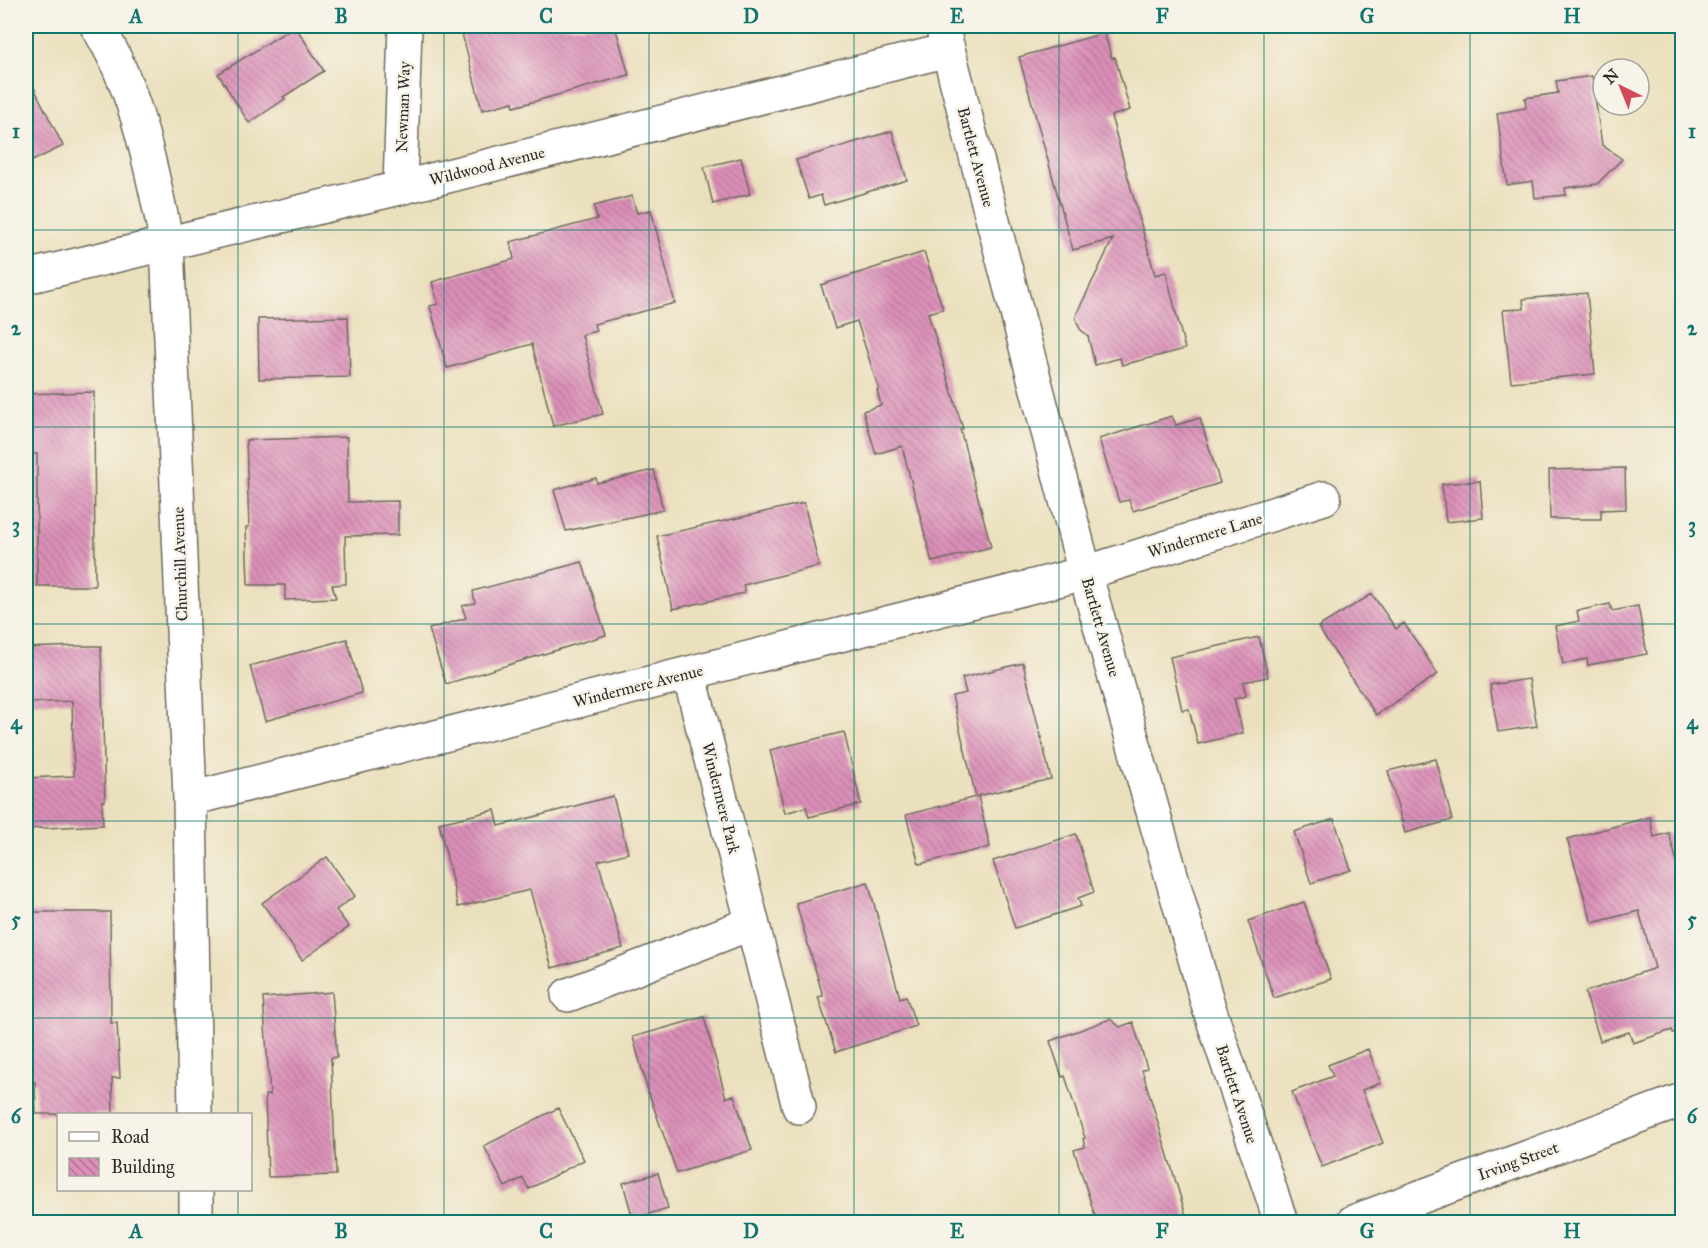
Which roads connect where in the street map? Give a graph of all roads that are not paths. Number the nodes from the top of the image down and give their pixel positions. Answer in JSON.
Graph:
{"nodes":[{"id":1,"x":97,"y":26,"type":"edge"},
{"id":2,"x":405,"y":26,"type":"edge"},
{"id":3,"x":945,"y":38,"type":"edge"},
{"id":4,"x":400,"y":188,"type":"junction"},
{"id":5,"x":167,"y":243,"type":"junction"},
{"id":6,"x":26,"y":277,"type":"edge"},
{"id":7,"x":1324,"y":498,"type":"dead end"},
{"id":8,"x":1085,"y":573,"type":"junction"},
{"id":9,"x":689,"y":673,"type":"junction"},
{"id":10,"x":190,"y":799,"type":"junction"},
{"id":11,"x":752,"y":923,"type":"junction"},
{"id":12,"x":568,"y":995,"type":"dead end"},
{"id":13,"x":1683,"y":1100,"type":"edge"},
{"id":14,"x":799,"y":1107,"type":"dead end"},
{"id":15,"x":195,"y":1113,"type":"edge"},
{"id":16,"x":196,"y":1191,"type":"edge"},
{"id":17,"x":196,"y":1222,"type":"edge"},
{"id":18,"x":1281,"y":1222,"type":"edge"},
{"id":19,"x":1353,"y":1222,"type":"edge"}],
"edges":[{"from":1,"to":5,"type":"street","name":"Churchill Avenue"},
{"from":2,"to":4,"type":"street","name":"Newman Way"},
{"from":3,"to":4,"type":"street","name":"Wildwood Avenue"},
{"from":3,"to":8,"type":"street","name":"Bartlett Avenue"},
{"from":4,"to":5,"type":"street","name":"Wildwood Avenue"},
{"from":5,"to":6,"type":"street","name":"Wildwood Avenue"},
{"from":5,"to":10,"type":"street","name":"Churchill Avenue"},
{"from":7,"to":8,"type":"street","name":"Windermere Lane"},
{"from":8,"to":9,"type":"street","name":"Windermere Avenue"},
{"from":8,"to":18,"type":"street","name":"Bartlett Avenue"},
{"from":9,"to":10,"type":"street","name":"Windermere Avenue"},
{"from":9,"to":11,"type":"street","name":"Windermere Park"},
{"from":10,"to":15,"type":"street","name":"Churchill Avenue"},
{"from":11,"to":12,"type":"street"},
{"from":11,"to":14,"type":"street","name":"Windermere Park"},
{"from":13,"to":19,"type":"street","name":"Irving Street"},
{"from":16,"to":17,"type":"street"}]}
